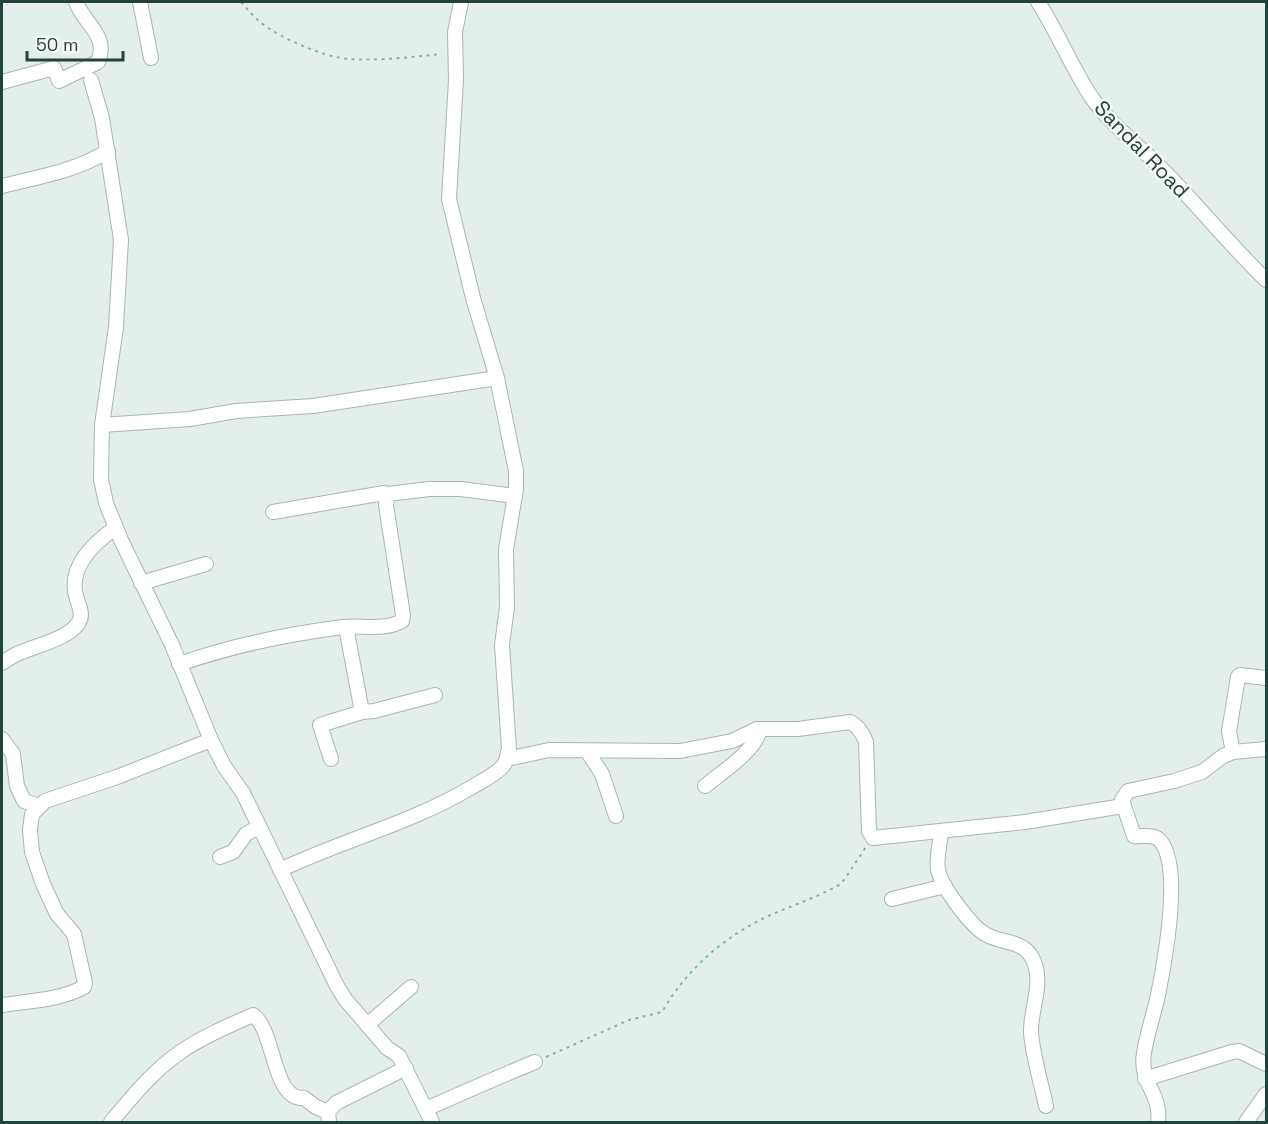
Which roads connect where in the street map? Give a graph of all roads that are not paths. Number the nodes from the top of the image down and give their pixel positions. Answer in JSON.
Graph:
{"nodes":[{"id":1,"x":140,"y":2,"type":"edge"},
{"id":2,"x":461,"y":2,"type":"edge"},
{"id":3,"x":1038,"y":2,"type":"edge"},
{"id":4,"x":79,"y":3,"type":"edge"},
{"id":5,"x":151,"y":58,"type":"dead end"},
{"id":6,"x":91,"y":80,"type":"dead end"},
{"id":7,"x":2,"y":82,"type":"edge"},
{"id":8,"x":108,"y":151,"type":"junction"},
{"id":9,"x":2,"y":186,"type":"edge"},
{"id":10,"x":1266,"y":280,"type":"edge"},
{"id":11,"x":497,"y":378,"type":"junction"},
{"id":12,"x":102,"y":425,"type":"junction"},
{"id":13,"x":388,"y":494,"type":"junction"},
{"id":14,"x":515,"y":496,"type":"junction"},
{"id":15,"x":273,"y":512,"type":"dead end"},
{"id":16,"x":115,"y":528,"type":"junction"},
{"id":17,"x":206,"y":564,"type":"dead end"},
{"id":18,"x":141,"y":583,"type":"junction"},
{"id":19,"x":346,"y":627,"type":"junction"},
{"id":20,"x":2,"y":663,"type":"edge"},
{"id":21,"x":179,"y":664,"type":"junction"},
{"id":22,"x":1266,"y":678,"type":"edge"},
{"id":23,"x":435,"y":695,"type":"dead end"},
{"id":24,"x":362,"y":712,"type":"junction"},
{"id":25,"x":757,"y":729,"type":"junction"},
{"id":26,"x":2,"y":739,"type":"edge"},
{"id":27,"x":211,"y":740,"type":"junction"},
{"id":28,"x":1266,"y":749,"type":"edge"},
{"id":29,"x":587,"y":751,"type":"junction"},
{"id":30,"x":1233,"y":752,"type":"junction"},
{"id":31,"x":331,"y":759,"type":"dead end"},
{"id":32,"x":507,"y":759,"type":"junction"},
{"id":33,"x":705,"y":786,"type":"dead end"},
{"id":34,"x":39,"y":806,"type":"junction"},
{"id":35,"x":1123,"y":806,"type":"junction"},
{"id":36,"x":616,"y":816,"type":"dead end"},
{"id":37,"x":259,"y":827,"type":"junction"},
{"id":38,"x":941,"y":832,"type":"junction"},
{"id":39,"x":219,"y":857,"type":"dead end"},
{"id":40,"x":280,"y":870,"type":"junction"},
{"id":41,"x":945,"y":886,"type":"junction"},
{"id":42,"x":892,"y":899,"type":"dead end"},
{"id":43,"x":411,"y":987,"type":"dead end"},
{"id":44,"x":2,"y":1005,"type":"edge"},
{"id":45,"x":367,"y":1025,"type":"junction"},
{"id":46,"x":535,"y":1062,"type":"road end"},
{"id":47,"x":1266,"y":1064,"type":"edge"},
{"id":48,"x":406,"y":1068,"type":"junction"},
{"id":49,"x":1145,"y":1079,"type":"junction"},
{"id":50,"x":1266,"y":1094,"type":"edge"},
{"id":51,"x":1046,"y":1106,"type":"dead end"},
{"id":52,"x":429,"y":1116,"type":"edge"},
{"id":53,"x":328,"y":1117,"type":"edge"},
{"id":54,"x":112,"y":1122,"type":"edge"},
{"id":55,"x":1158,"y":1122,"type":"edge"},
{"id":56,"x":1246,"y":1122,"type":"edge"}],
"edges":[{"from":1,"to":5,"type":"street"},
{"from":2,"to":11,"type":"street"},
{"from":3,"to":10,"type":"street","name":"Sandal Road"},
{"from":4,"to":7,"type":"street"},
{"from":6,"to":8,"type":"street"},
{"from":8,"to":9,"type":"street"},
{"from":8,"to":12,"type":"street"},
{"from":11,"to":12,"type":"street"},
{"from":11,"to":14,"type":"street"},
{"from":12,"to":16,"type":"street"},
{"from":13,"to":14,"type":"street"},
{"from":13,"to":15,"type":"street"},
{"from":13,"to":19,"type":"street"},
{"from":14,"to":32,"type":"street"},
{"from":16,"to":18,"type":"street"},
{"from":16,"to":20,"type":"street"},
{"from":17,"to":18,"type":"street"},
{"from":18,"to":21,"type":"street"},
{"from":19,"to":21,"type":"street"},
{"from":19,"to":24,"type":"street"},
{"from":21,"to":27,"type":"street"},
{"from":22,"to":30,"type":"street"},
{"from":23,"to":24,"type":"street"},
{"from":24,"to":31,"type":"street"},
{"from":25,"to":29,"type":"street"},
{"from":25,"to":33,"type":"street"},
{"from":25,"to":38,"type":"street"},
{"from":26,"to":34,"type":"street"},
{"from":27,"to":34,"type":"street"},
{"from":27,"to":37,"type":"street"},
{"from":28,"to":30,"type":"street"},
{"from":29,"to":32,"type":"street"},
{"from":29,"to":36,"type":"street"},
{"from":30,"to":35,"type":"street"},
{"from":32,"to":40,"type":"street"},
{"from":34,"to":44,"type":"street"},
{"from":35,"to":38,"type":"street"},
{"from":35,"to":49,"type":"street"},
{"from":37,"to":39,"type":"street"},
{"from":37,"to":40,"type":"street"},
{"from":38,"to":41,"type":"street"},
{"from":40,"to":45,"type":"street"},
{"from":41,"to":42,"type":"street"},
{"from":41,"to":51,"type":"street"},
{"from":43,"to":45,"type":"street"},
{"from":45,"to":48,"type":"street"},
{"from":46,"to":52,"type":"street"},
{"from":47,"to":49,"type":"street"},
{"from":48,"to":52,"type":"street"},
{"from":48,"to":53,"type":"street"},
{"from":49,"to":55,"type":"street"},
{"from":50,"to":56,"type":"street"},
{"from":53,"to":54,"type":"street"}]}
